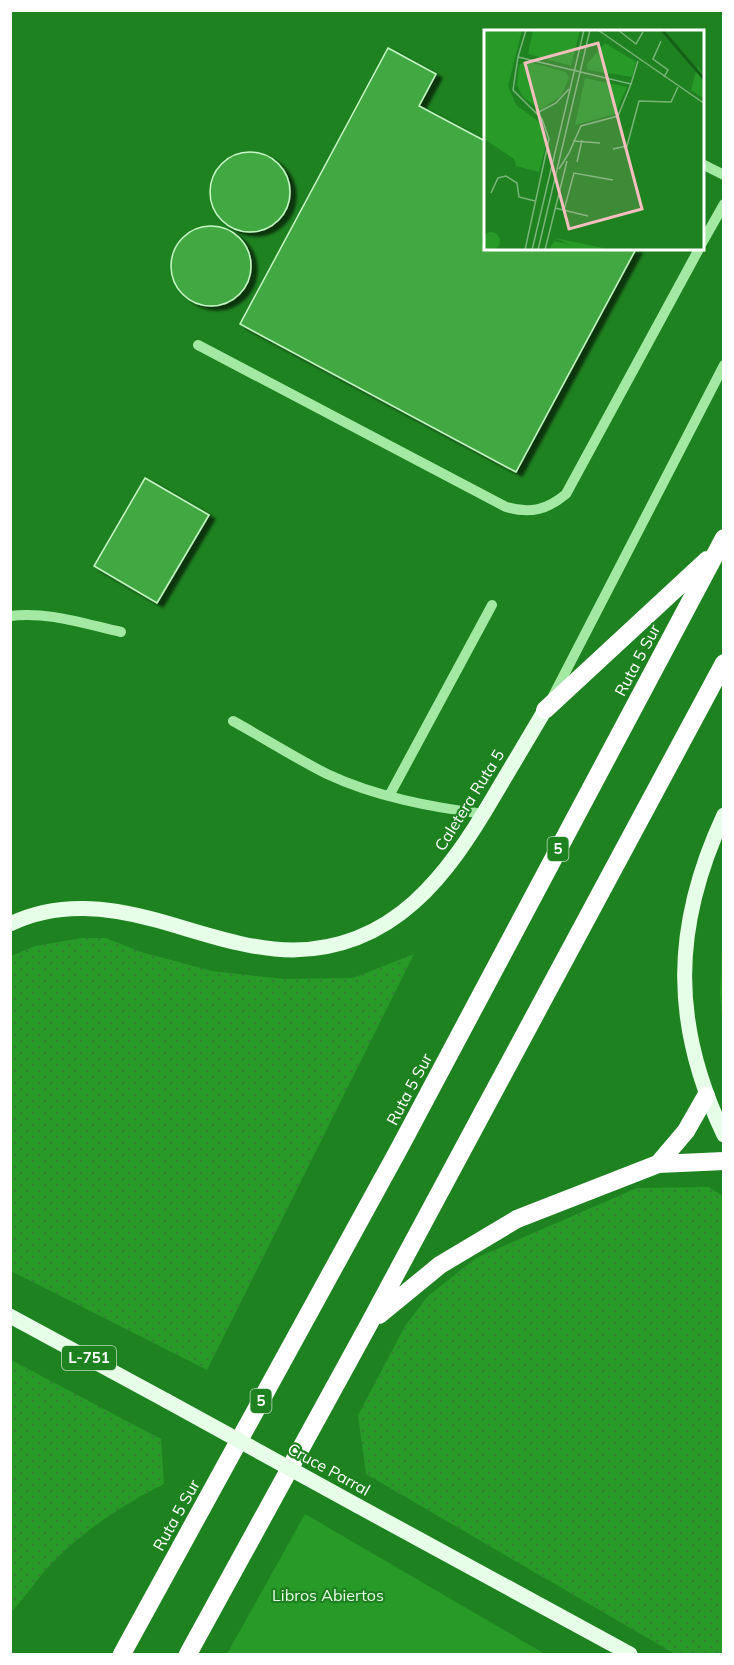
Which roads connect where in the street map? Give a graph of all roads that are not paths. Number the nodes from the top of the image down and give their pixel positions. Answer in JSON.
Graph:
{"nodes":[{"id":1,"x":704,"y":165,"type":"edge"},
{"id":2,"x":723,"y":175,"type":"edge"},
{"id":3,"x":723,"y":204,"type":"edge"},
{"id":4,"x":704,"y":239,"type":"edge"},
{"id":5,"x":698,"y":250,"type":"edge"},
{"id":6,"x":198,"y":345,"type":"dead end"},
{"id":7,"x":723,"y":365,"type":"edge"},
{"id":8,"x":720,"y":544,"type":"edge"},
{"id":9,"x":492,"y":605,"type":"dead end"},
{"id":10,"x":10,"y":616,"type":"edge"},
{"id":11,"x":121,"y":632,"type":"dead end"},
{"id":12,"x":723,"y":663,"type":"edge"},
{"id":13,"x":545,"y":710,"type":"junction"},
{"id":14,"x":233,"y":721,"type":"dead end"},
{"id":15,"x":389,"y":796,"type":"junction"},
{"id":16,"x":484,"y":814,"type":"junction"},
{"id":17,"x":723,"y":815,"type":"edge"},
{"id":18,"x":10,"y":924,"type":"edge"},
{"id":19,"x":706,"y":1096,"type":"junction"},
{"id":20,"x":723,"y":1135,"type":"edge"},
{"id":21,"x":723,"y":1161,"type":"edge"},
{"id":22,"x":658,"y":1164,"type":"junction"},
{"id":23,"x":10,"y":1316,"type":"edge"},
{"id":24,"x":369,"y":1324,"type":"junction"},
{"id":25,"x":122,"y":1654,"type":"edge"},
{"id":26,"x":188,"y":1654,"type":"edge"},
{"id":27,"x":630,"y":1654,"type":"edge"}],
"edges":[{"from":1,"to":2,"type":"street"},
{"from":3,"to":4,"type":"street"},
{"from":5,"to":6,"type":"street"},
{"from":7,"to":13,"type":"street","name":"Caletera Ruta 5"},
{"from":8,"to":13,"type":"highway"},
{"from":8,"to":25,"type":"highway","name":"Ruta 5 Sur","number":"5"},
{"from":9,"to":15,"type":"street"},
{"from":10,"to":11,"type":"street"},
{"from":12,"to":24,"type":"highway"},
{"from":13,"to":16,"type":"main road","name":"Caletera Ruta 5"},
{"from":14,"to":15,"type":"street"},
{"from":15,"to":16,"type":"street"},
{"from":16,"to":18,"type":"main road","name":"Caletera Ruta 5"},
{"from":17,"to":19,"type":"main road"},
{"from":19,"to":20,"type":"main road"},
{"from":19,"to":22,"type":"highway"},
{"from":21,"to":22,"type":"highway"},
{"from":22,"to":24,"type":"highway"},
{"from":23,"to":27,"type":"main road","name":"Cruce Parral","number":"L-751","bridge":true},
{"from":24,"to":26,"type":"highway"}]}
